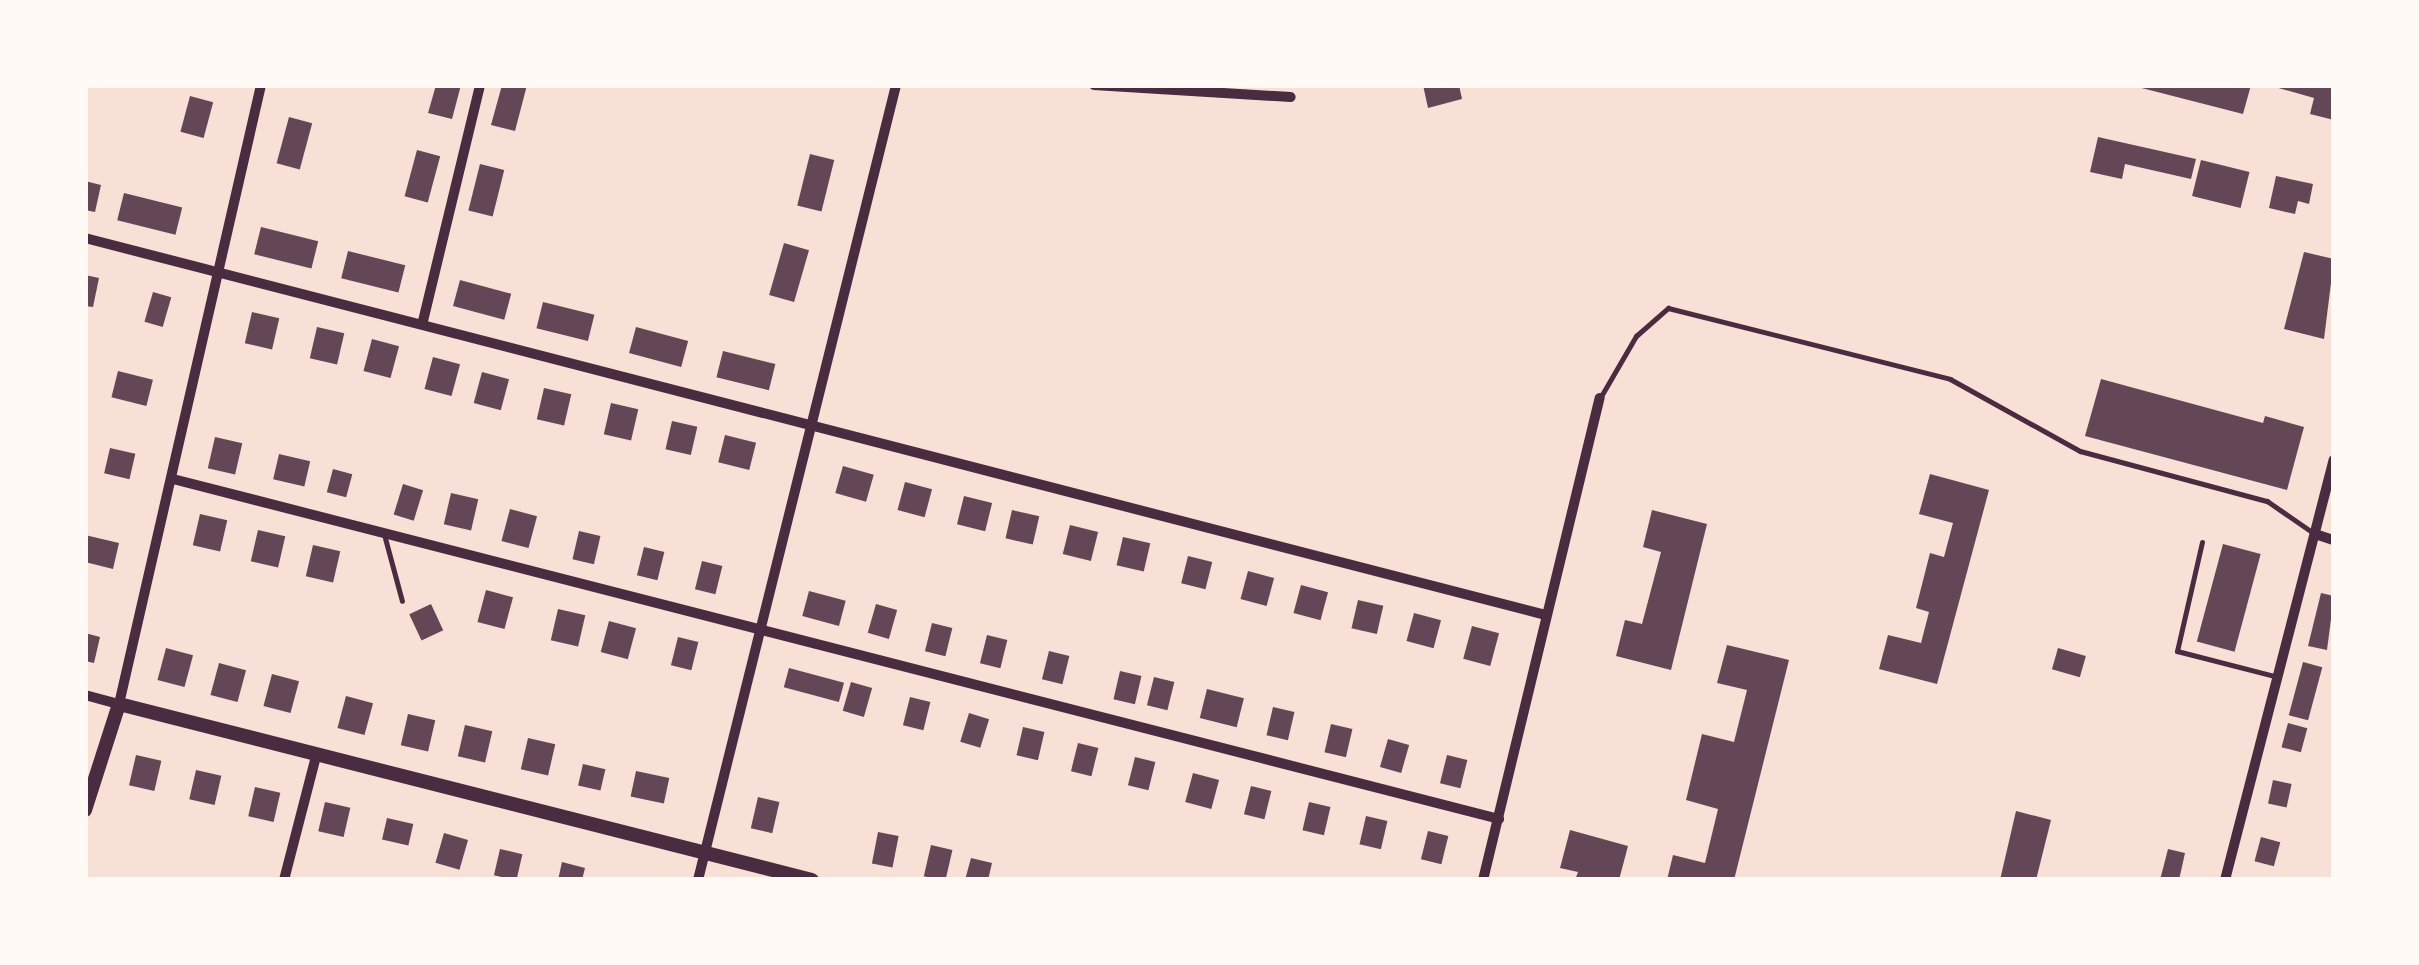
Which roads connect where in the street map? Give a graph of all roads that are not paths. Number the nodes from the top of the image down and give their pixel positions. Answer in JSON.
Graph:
{"nodes":[{"id":1,"x":261,"y":85,"type":"edge"},
{"id":2,"x":480,"y":85,"type":"edge"},
{"id":3,"x":896,"y":85,"type":"edge"},
{"id":4,"x":1094,"y":85,"type":"edge"},
{"id":5,"x":1291,"y":97,"type":"dead end"},
{"id":6,"x":85,"y":238,"type":"edge"},
{"id":7,"x":217,"y":272,"type":"junction"},
{"id":8,"x":423,"y":321,"type":"junction"},
{"id":9,"x":1600,"y":398,"type":"joint"},
{"id":10,"x":811,"y":426,"type":"junction"},
{"id":11,"x":2334,"y":460,"type":"edge"},
{"id":12,"x":173,"y":479,"type":"junction"},
{"id":13,"x":2315,"y":534,"type":"junction"},
{"id":14,"x":386,"y":538,"type":"junction"},
{"id":15,"x":2334,"y":540,"type":"edge"},
{"id":16,"x":2202,"y":542,"type":"dead end"},
{"id":17,"x":402,"y":600,"type":"dead end"},
{"id":18,"x":1546,"y":615,"type":"junction"},
{"id":19,"x":760,"y":631,"type":"junction"},
{"id":20,"x":2278,"y":676,"type":"junction"},
{"id":21,"x":85,"y":695,"type":"edge"},
{"id":22,"x":119,"y":704,"type":"junction"},
{"id":23,"x":316,"y":756,"type":"junction"},
{"id":24,"x":85,"y":810,"type":"edge"},
{"id":25,"x":1498,"y":819,"type":"junction"},
{"id":26,"x":705,"y":852,"type":"junction"},
{"id":27,"x":284,"y":880,"type":"edge"},
{"id":28,"x":698,"y":880,"type":"edge"},
{"id":29,"x":812,"y":880,"type":"edge"},
{"id":30,"x":1483,"y":880,"type":"edge"},
{"id":31,"x":2225,"y":880,"type":"edge"}],
"edges":[{"from":1,"to":7,"type":"street"},
{"from":2,"to":8,"type":"street"},
{"from":3,"to":10,"type":"street"},
{"from":4,"to":5,"type":"street"},
{"from":6,"to":7,"type":"street"},
{"from":7,"to":8,"type":"street"},
{"from":7,"to":12,"type":"street"},
{"from":8,"to":10,"type":"street"},
{"from":9,"to":13,"type":"lane"},
{"from":9,"to":18,"type":"street"},
{"from":10,"to":18,"type":"street"},
{"from":10,"to":19,"type":"street"},
{"from":11,"to":13,"type":"street"},
{"from":12,"to":14,"type":"street"},
{"from":12,"to":22,"type":"street"},
{"from":13,"to":15,"type":"street"},
{"from":13,"to":20,"type":"street"},
{"from":14,"to":17,"type":"lane"},
{"from":14,"to":19,"type":"street"},
{"from":16,"to":20,"type":"lane"},
{"from":18,"to":25,"type":"street"},
{"from":19,"to":25,"type":"street"},
{"from":19,"to":26,"type":"street"},
{"from":20,"to":31,"type":"street"},
{"from":21,"to":22,"type":"street"},
{"from":22,"to":23,"type":"street"},
{"from":22,"to":24,"type":"street"},
{"from":23,"to":26,"type":"street"},
{"from":23,"to":27,"type":"street"},
{"from":25,"to":30,"type":"street"},
{"from":26,"to":28,"type":"street"},
{"from":26,"to":29,"type":"street"}]}
